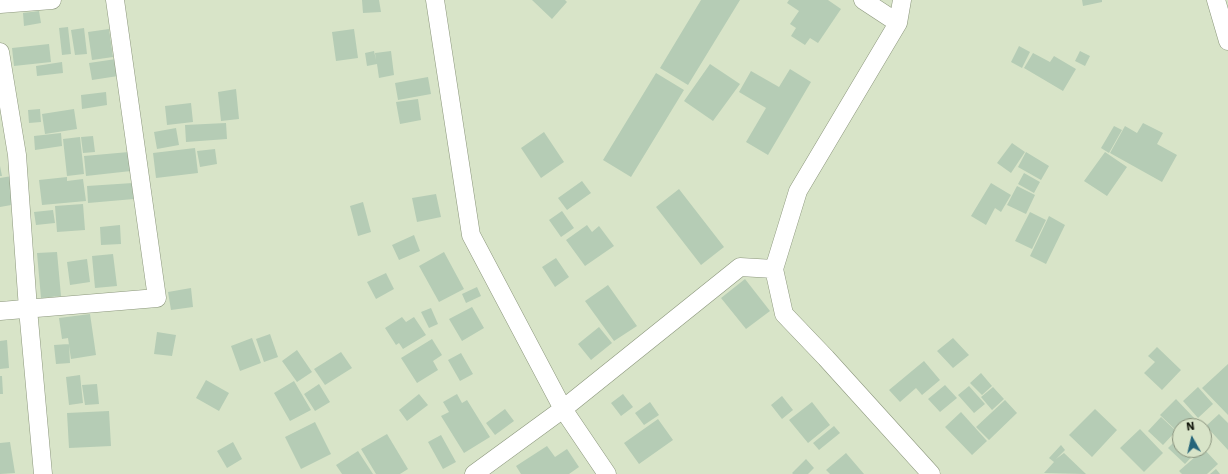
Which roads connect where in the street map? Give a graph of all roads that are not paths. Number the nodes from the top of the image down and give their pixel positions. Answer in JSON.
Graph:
{"nodes":[{"id":1,"x":52,"y":0,"type":"edge"},
{"id":2,"x":115,"y":0,"type":"edge"},
{"id":3,"x":435,"y":0,"type":"edge"},
{"id":4,"x":863,"y":0,"type":"edge"},
{"id":5,"x":902,"y":0,"type":"edge"},
{"id":6,"x":1216,"y":0,"type":"edge"},
{"id":7,"x":0,"y":4,"type":"edge"},
{"id":8,"x":898,"y":23,"type":"junction"},
{"id":9,"x":1228,"y":41,"type":"edge"},
{"id":10,"x":0,"y":52,"type":"edge"},
{"id":11,"x":774,"y":269,"type":"junction"},
{"id":12,"x":28,"y":309,"type":"junction"},
{"id":13,"x":0,"y":311,"type":"edge"},
{"id":14,"x":563,"y":408,"type":"junction"},
{"id":15,"x":43,"y":474,"type":"edge"},
{"id":16,"x":474,"y":474,"type":"edge"},
{"id":17,"x":607,"y":474,"type":"edge"},
{"id":18,"x":931,"y":474,"type":"edge"}],
"edges":[{"from":1,"to":7,"type":"street"},
{"from":2,"to":12,"type":"street"},
{"from":3,"to":14,"type":"street"},
{"from":4,"to":8,"type":"street"},
{"from":5,"to":8,"type":"street"},
{"from":6,"to":9,"type":"street"},
{"from":8,"to":11,"type":"street"},
{"from":10,"to":12,"type":"street"},
{"from":11,"to":14,"type":"street"},
{"from":11,"to":18,"type":"street"},
{"from":12,"to":13,"type":"street"},
{"from":12,"to":15,"type":"street"},
{"from":14,"to":16,"type":"street"},
{"from":14,"to":17,"type":"street"}]}
